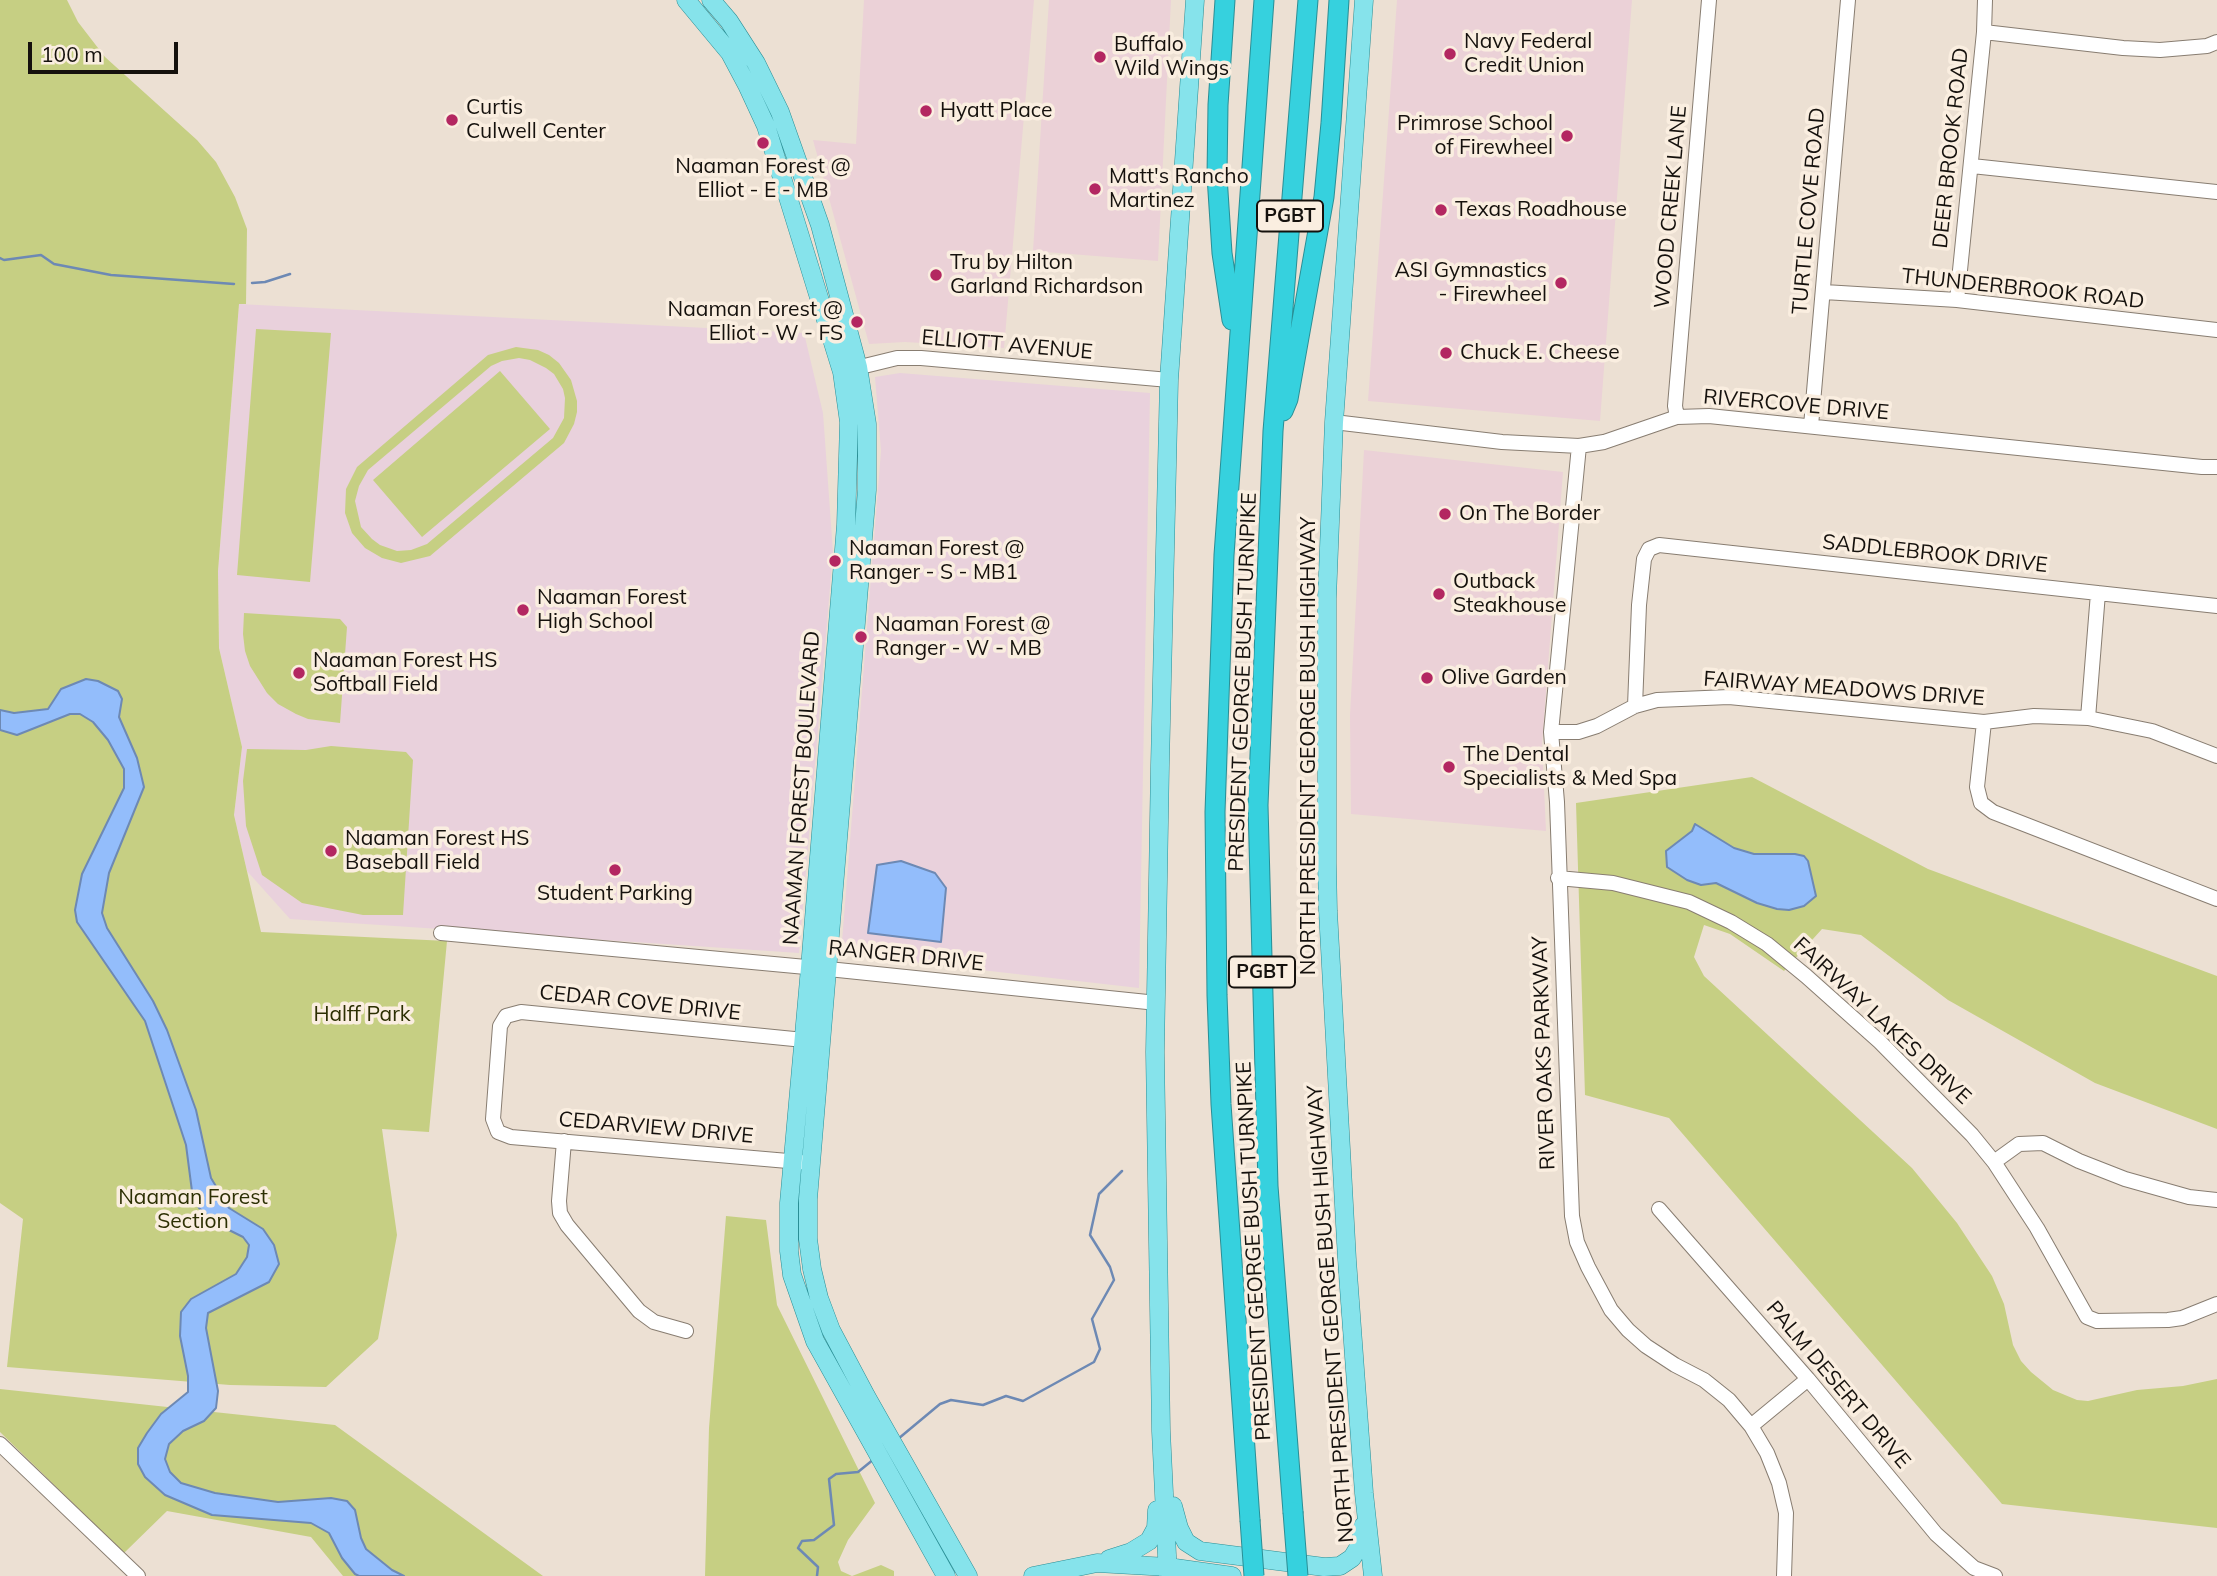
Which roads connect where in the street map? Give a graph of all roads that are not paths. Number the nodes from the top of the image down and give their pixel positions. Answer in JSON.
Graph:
{"nodes":[{"id":1,"x":686,"y":0,"type":"edge"},
{"id":2,"x":711,"y":0,"type":"edge"},
{"id":3,"x":1195,"y":0,"type":"edge"},
{"id":4,"x":1224,"y":0,"type":"edge"},
{"id":5,"x":1264,"y":0,"type":"edge"},
{"id":6,"x":1308,"y":0,"type":"edge"},
{"id":7,"x":1339,"y":0,"type":"edge"},
{"id":8,"x":1364,"y":0,"type":"edge"},
{"id":9,"x":1709,"y":0,"type":"edge"},
{"id":10,"x":1848,"y":0,"type":"edge"},
{"id":11,"x":1985,"y":0,"type":"edge"},
{"id":12,"x":1984,"y":32,"type":"junction"},
{"id":13,"x":2217,"y":42,"type":"edge"},
{"id":14,"x":1972,"y":166,"type":"junction"},
{"id":15,"x":2217,"y":192,"type":"edge"},
{"id":16,"x":790,"y":204,"type":"junction"},
{"id":17,"x":820,"y":225,"type":"junction"},
{"id":18,"x":1824,"y":292,"type":"junction"},
{"id":19,"x":1957,"y":300,"type":"junction"},
{"id":20,"x":2217,"y":330,"type":"edge"},
{"id":21,"x":1237,"y":357,"type":"junction"},
{"id":22,"x":850,"y":369,"type":"junction"},
{"id":23,"x":1169,"y":380,"type":"junction"},
{"id":24,"x":1677,"y":417,"type":"junction"},
{"id":25,"x":1334,"y":422,"type":"junction"},
{"id":26,"x":1811,"y":426,"type":"junction"},
{"id":27,"x":1273,"y":431,"type":"junction"},
{"id":28,"x":1580,"y":446,"type":"junction"},
{"id":29,"x":2217,"y":467,"type":"edge"},
{"id":30,"x":2098,"y":593,"type":"junction"},
{"id":31,"x":2217,"y":606,"type":"edge"},
{"id":32,"x":1635,"y":706,"type":"junction"},
{"id":33,"x":2088,"y":718,"type":"junction"},
{"id":34,"x":1984,"y":722,"type":"junction"},
{"id":35,"x":1551,"y":733,"type":"junction"},
{"id":36,"x":2217,"y":756,"type":"edge"},
{"id":37,"x":1558,"y":878,"type":"junction"},
{"id":38,"x":2217,"y":899,"type":"edge"},
{"id":39,"x":441,"y":933,"type":"dead end"},
{"id":40,"x":819,"y":969,"type":"junction"},
{"id":41,"x":1157,"y":1003,"type":"junction"},
{"id":42,"x":804,"y":1041,"type":"junction"},
{"id":43,"x":498,"y":1132,"type":"joint"},
{"id":44,"x":564,"y":1141,"type":"junction"},
{"id":45,"x":793,"y":1161,"type":"junction"},
{"id":46,"x":1994,"y":1162,"type":"junction"},
{"id":47,"x":811,"y":1163,"type":"junction"},
{"id":48,"x":2217,"y":1200,"type":"edge"},
{"id":49,"x":1659,"y":1209,"type":"dead end"},
{"id":50,"x":2217,"y":1304,"type":"edge"},
{"id":51,"x":831,"y":1330,"type":"junction"},
{"id":52,"x":686,"y":1331,"type":"dead end"},
{"id":53,"x":814,"y":1338,"type":"junction"},
{"id":54,"x":1808,"y":1379,"type":"junction"},
{"id":55,"x":858,"y":1401,"type":"junction"},
{"id":56,"x":1751,"y":1426,"type":"junction"},
{"id":57,"x":1161,"y":1431,"type":"junction"},
{"id":58,"x":0,"y":1444,"type":"edge"},
{"id":59,"x":908,"y":1490,"type":"junction"},
{"id":60,"x":1364,"y":1493,"type":"junction"},
{"id":61,"x":124,"y":1563,"type":"junction"},
{"id":62,"x":1097,"y":1563,"type":"junction"},
{"id":63,"x":1168,"y":1572,"type":"edge"},
{"id":64,"x":114,"y":1576,"type":"edge"},
{"id":65,"x":138,"y":1576,"type":"edge"},
{"id":66,"x":946,"y":1576,"type":"edge"},
{"id":67,"x":968,"y":1576,"type":"edge"},
{"id":68,"x":1033,"y":1576,"type":"edge"},
{"id":69,"x":1233,"y":1576,"type":"edge"},
{"id":70,"x":1254,"y":1576,"type":"edge"},
{"id":71,"x":1298,"y":1576,"type":"edge"},
{"id":72,"x":1373,"y":1576,"type":"edge"},
{"id":73,"x":1784,"y":1576,"type":"edge"},
{"id":74,"x":1995,"y":1576,"type":"edge"}],
"edges":[{"from":1,"to":16,"type":"main road","name":"NAAMAN FOREST BOULEVARD"},
{"from":2,"to":17,"type":"main road","name":"NAAMAN FOREST BOULEVARD"},
{"from":3,"to":23,"type":"main road"},
{"from":4,"to":21,"type":"highway"},
{"from":5,"to":21,"type":"highway","name":"PRESIDENT GEORGE BUSH TURNPIKE","number":"PGBT"},
{"from":6,"to":27,"type":"highway","name":"PRESIDENT GEORGE BUSH TURNPIKE","number":"PGBT"},
{"from":7,"to":27,"type":"highway"},
{"from":8,"to":25,"type":"main road","name":"NORTH PRESIDENT GEORGE BUSH HIGHWAY"},
{"from":9,"to":24,"type":"street","name":"WOOD CREEK LANE"},
{"from":10,"to":18,"type":"street","name":"TURTLE COVE ROAD"},
{"from":11,"to":12,"type":"street","name":"DEER BROOK ROAD"},
{"from":12,"to":13,"type":"street"},
{"from":12,"to":14,"type":"street","name":"DEER BROOK ROAD"},
{"from":14,"to":15,"type":"street"},
{"from":14,"to":19,"type":"street","name":"DEER BROOK ROAD"},
{"from":16,"to":17,"type":"main road"},
{"from":16,"to":22,"type":"main road","name":"NAAMAN FOREST BOULEVARD"},
{"from":17,"to":22,"type":"main road","name":"NAAMAN FOREST BOULEVARD"},
{"from":18,"to":19,"type":"street","name":"THUNDERBROOK ROAD"},
{"from":18,"to":26,"type":"street","name":"TURTLE COVE ROAD"},
{"from":19,"to":20,"type":"street","name":"THUNDERBROOK ROAD"},
{"from":21,"to":70,"type":"highway","name":"PRESIDENT GEORGE BUSH TURNPIKE","number":"PGBT","bridge":true},
{"from":22,"to":23,"type":"street","name":"ELLIOTT AVENUE"},
{"from":22,"to":40,"type":"main road","name":"NAAMAN FOREST BOULEVARD"},
{"from":23,"to":41,"type":"main road"},
{"from":24,"to":26,"type":"street","name":"RIVERCOVE DRIVE"},
{"from":24,"to":28,"type":"street","name":"RIVERCOVE DRIVE"},
{"from":25,"to":28,"type":"street","name":"RIVERCOVE DRIVE"},
{"from":25,"to":60,"type":"main road","name":"NORTH PRESIDENT GEORGE BUSH HIGHWAY"},
{"from":26,"to":29,"type":"street","name":"RIVERCOVE DRIVE"},
{"from":27,"to":71,"type":"highway","name":"PRESIDENT GEORGE BUSH TURNPIKE","number":"PGBT","bridge":true},
{"from":28,"to":35,"type":"street","name":"RIVER OAKS PARKWAY"},
{"from":30,"to":31,"type":"street","name":"SADDLEBROOK DRIVE"},
{"from":30,"to":32,"type":"street","name":"SADDLEBROOK DRIVE"},
{"from":30,"to":33,"type":"street"},
{"from":32,"to":34,"type":"street","name":"FAIRWAY MEADOWS DRIVE"},
{"from":32,"to":35,"type":"street","name":"FAIRWAY MEADOWS DRIVE"},
{"from":33,"to":34,"type":"street","name":"FAIRWAY MEADOWS DRIVE"},
{"from":33,"to":36,"type":"street","name":"FAIRWAY MEADOWS DRIVE"},
{"from":34,"to":38,"type":"street"},
{"from":35,"to":37,"type":"street","name":"RIVER OAKS PARKWAY"},
{"from":37,"to":46,"type":"street","name":"FAIRWAY LAKES DRIVE"},
{"from":37,"to":56,"type":"street","name":"RIVER OAKS PARKWAY"},
{"from":39,"to":40,"type":"street","name":"RANGER DRIVE"},
{"from":40,"to":41,"type":"street","name":"RANGER DRIVE"},
{"from":40,"to":42,"type":"main road","name":"NAAMAN FOREST BOULEVARD"},
{"from":40,"to":47,"type":"main road","name":"NAAMAN FOREST BOULEVARD"},
{"from":41,"to":57,"type":"main road"},
{"from":42,"to":43,"type":"street","name":"CEDAR COVE DRIVE"},
{"from":42,"to":45,"type":"main road","name":"NAAMAN FOREST BOULEVARD"},
{"from":43,"to":44,"type":"street","name":"CEDARVIEW DRIVE"},
{"from":44,"to":45,"type":"street","name":"CEDARVIEW DRIVE"},
{"from":44,"to":52,"type":"street"},
{"from":45,"to":47,"type":"street","name":"CEDARVIEW DRIVE"},
{"from":45,"to":53,"type":"main road","name":"NAAMAN FOREST BOULEVARD"},
{"from":46,"to":48,"type":"street"},
{"from":46,"to":50,"type":"street","name":"FAIRWAY LAKES DRIVE"},
{"from":47,"to":51,"type":"main road","name":"NAAMAN FOREST BOULEVARD"},
{"from":49,"to":54,"type":"street","name":"PALM DESERT DRIVE"},
{"from":51,"to":53,"type":"main road"},
{"from":51,"to":55,"type":"main road","name":"NAAMAN FOREST BOULEVARD"},
{"from":53,"to":55,"type":"main road","name":"NAAMAN FOREST BOULEVARD"},
{"from":54,"to":56,"type":"street"},
{"from":54,"to":74,"type":"street","name":"PALM DESERT DRIVE"},
{"from":55,"to":59,"type":"main road","name":"NAAMAN FOREST BOULEVARD"},
{"from":56,"to":73,"type":"street","name":"RIVER OAKS PARKWAY"},
{"from":57,"to":60,"type":"main road"},
{"from":57,"to":62,"type":"main road"},
{"from":57,"to":63,"type":"main road"},
{"from":58,"to":61,"type":"street"},
{"from":59,"to":66,"type":"main road","name":"NAAMAN FOREST BOULEVARD"},
{"from":59,"to":67,"type":"main road","name":"NAAMAN FOREST BOULEVARD"},
{"from":60,"to":72,"type":"main road","name":"NORTH PRESIDENT GEORGE BUSH HIGHWAY"},
{"from":61,"to":64,"type":"street"},
{"from":61,"to":65,"type":"street"},
{"from":62,"to":63,"type":"main road"},
{"from":62,"to":68,"type":"main road"},
{"from":63,"to":69,"type":"main road"}]}
